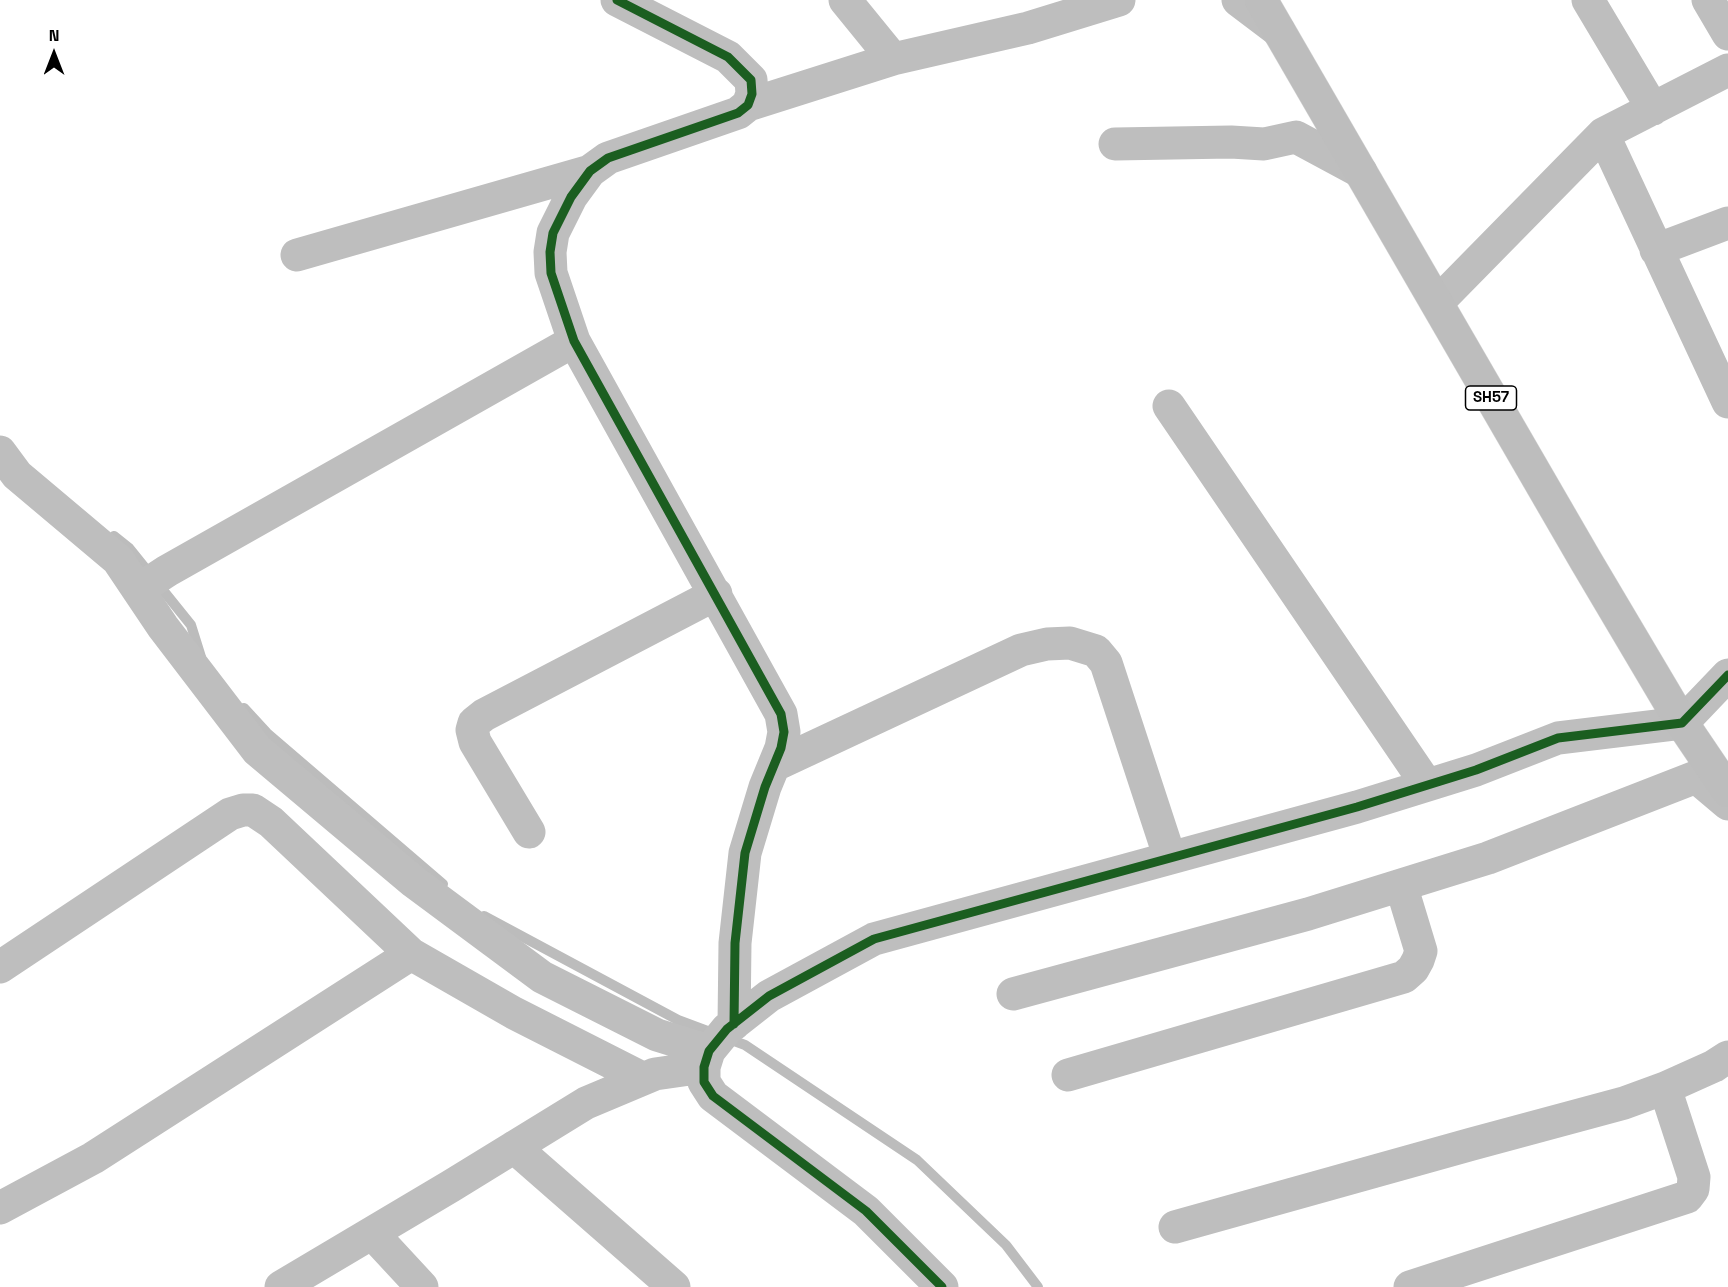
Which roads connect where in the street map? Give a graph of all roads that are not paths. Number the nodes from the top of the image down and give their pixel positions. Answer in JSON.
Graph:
{"nodes":[{"id":1,"x":618,"y":0,"type":"edge"},
{"id":2,"x":845,"y":0,"type":"edge"},
{"id":3,"x":1119,"y":0,"type":"edge"},
{"id":4,"x":1238,"y":0,"type":"edge"},
{"id":5,"x":1262,"y":0,"type":"edge"},
{"id":6,"x":1588,"y":0,"type":"edge"},
{"id":7,"x":1708,"y":0,"type":"edge"},
{"id":8,"x":1279,"y":30,"type":"junction"},
{"id":9,"x":1728,"y":34,"type":"edge"},
{"id":10,"x":893,"y":59,"type":"junction"},
{"id":11,"x":1728,"y":70,"type":"edge"},
{"id":12,"x":748,"y":105,"type":"junction"},
{"id":13,"x":1653,"y":109,"type":"junction"},
{"id":14,"x":1603,"y":135,"type":"junction"},
{"id":15,"x":1115,"y":144,"type":"dead end"},
{"id":16,"x":590,"y":171,"type":"junction"},
{"id":17,"x":1361,"y":172,"type":"junction"},
{"id":18,"x":1728,"y":223,"type":"edge"},
{"id":19,"x":1656,"y":250,"type":"junction"},
{"id":20,"x":297,"y":255,"type":"dead end"},
{"id":21,"x":1437,"y":303,"type":"junction"},
{"id":22,"x":574,"y":341,"type":"junction"},
{"id":23,"x":1728,"y":402,"type":"edge"},
{"id":24,"x":1169,"y":406,"type":"dead end"},
{"id":25,"x":6,"y":466,"type":"edge"},
{"id":26,"x":152,"y":581,"type":"junction"},
{"id":27,"x":716,"y":594,"type":"junction"},
{"id":28,"x":1728,"y":675,"type":"edge"},
{"id":29,"x":1682,"y":723,"type":"junction"},
{"id":30,"x":775,"y":765,"type":"junction"},
{"id":31,"x":1427,"y":785,"type":"junction"},
{"id":32,"x":1728,"y":791,"type":"edge"},
{"id":33,"x":1728,"y":804,"type":"edge"},
{"id":34,"x":529,"y":832,"type":"dead end"},
{"id":35,"x":1170,"y":858,"type":"junction"},
{"id":36,"x":1401,"y":885,"type":"junction"},
{"id":37,"x":411,"y":954,"type":"junction"},
{"id":38,"x":0,"y":967,"type":"edge"},
{"id":39,"x":1013,"y":994,"type":"dead end"},
{"id":40,"x":718,"y":1043,"type":"junction"},
{"id":41,"x":1728,"y":1057,"type":"edge"},
{"id":42,"x":1068,"y":1075,"type":"dead end"},
{"id":43,"x":642,"y":1078,"type":"junction"},
{"id":44,"x":1665,"y":1088,"type":"junction"},
{"id":45,"x":514,"y":1147,"type":"junction"},
{"id":46,"x":0,"y":1208,"type":"edge"},
{"id":47,"x":1175,"y":1227,"type":"dead end"},
{"id":48,"x":372,"y":1233,"type":"junction"},
{"id":49,"x":924,"y":1282,"type":"edge"},
{"id":50,"x":281,"y":1287,"type":"edge"},
{"id":51,"x":422,"y":1287,"type":"edge"},
{"id":52,"x":674,"y":1287,"type":"edge"},
{"id":53,"x":1410,"y":1287,"type":"edge"}],
"edges":[{"from":1,"to":12,"type":"street"},
{"from":2,"to":10,"type":"street"},
{"from":3,"to":10,"type":"street"},
{"from":4,"to":8,"type":"street"},
{"from":5,"to":8,"type":"main road","number":"SH57"},
{"from":6,"to":13,"type":"street"},
{"from":7,"to":9,"type":"street"},
{"from":8,"to":17,"type":"main road","number":"SH57"},
{"from":10,"to":12,"type":"street"},
{"from":11,"to":13,"type":"street"},
{"from":12,"to":16,"type":"street"},
{"from":13,"to":14,"type":"street"},
{"from":14,"to":19,"type":"street"},
{"from":14,"to":21,"type":"street"},
{"from":15,"to":17,"type":"street"},
{"from":16,"to":20,"type":"street"},
{"from":16,"to":22,"type":"street"},
{"from":17,"to":21,"type":"main road","number":"SH57"},
{"from":18,"to":19,"type":"street"},
{"from":19,"to":23,"type":"street"},
{"from":21,"to":29,"type":"main road","number":"SH57"},
{"from":22,"to":26,"type":"street"},
{"from":22,"to":27,"type":"street"},
{"from":24,"to":31,"type":"street"},
{"from":25,"to":26,"type":"street"},
{"from":26,"to":40,"type":"street"},
{"from":27,"to":30,"type":"street"},
{"from":27,"to":34,"type":"street"},
{"from":28,"to":29,"type":"street"},
{"from":29,"to":31,"type":"street"},
{"from":29,"to":32,"type":"main road","number":"SH57"},
{"from":30,"to":35,"type":"street"},
{"from":30,"to":40,"type":"street"},
{"from":31,"to":35,"type":"street"},
{"from":33,"to":36,"type":"street"},
{"from":35,"to":40,"type":"street"},
{"from":36,"to":39,"type":"street"},
{"from":36,"to":42,"type":"street"},
{"from":37,"to":38,"type":"street"},
{"from":37,"to":43,"type":"street"},
{"from":37,"to":46,"type":"street"},
{"from":40,"to":43,"type":"street"},
{"from":40,"to":49,"type":"street"},
{"from":41,"to":44,"type":"street"},
{"from":43,"to":45,"type":"street"},
{"from":44,"to":47,"type":"street"},
{"from":44,"to":53,"type":"street"},
{"from":45,"to":48,"type":"street"},
{"from":45,"to":52,"type":"street"},
{"from":48,"to":50,"type":"street"},
{"from":48,"to":51,"type":"street"}]}
